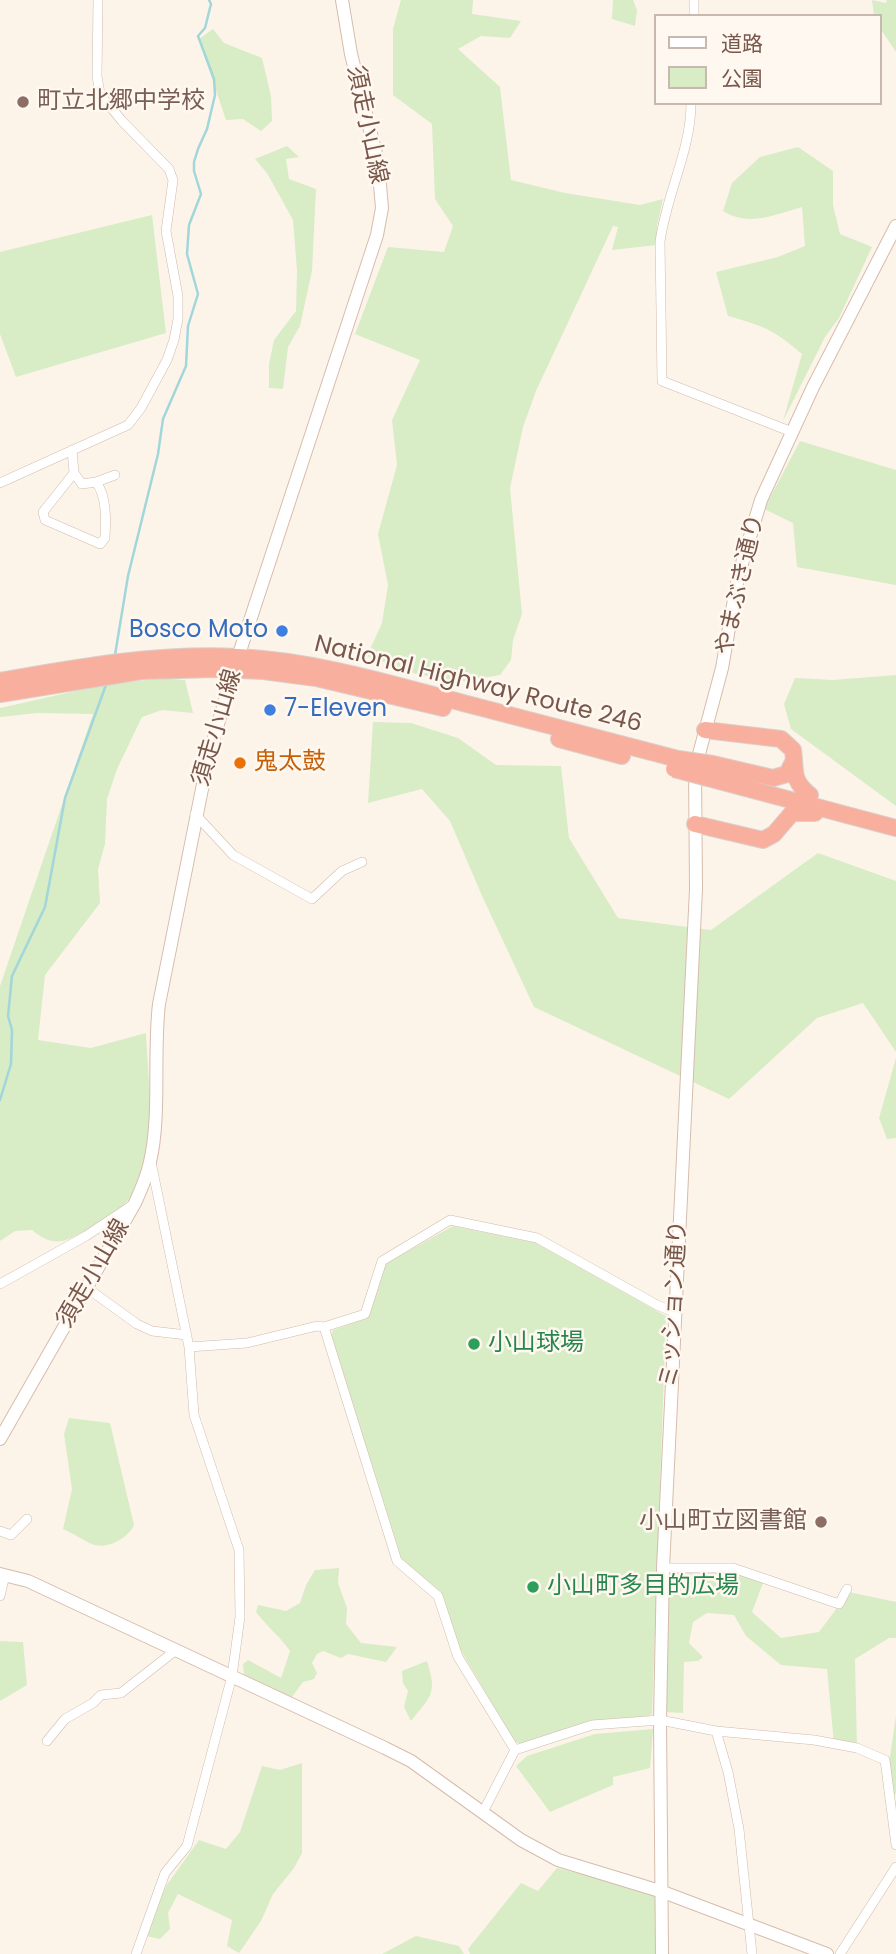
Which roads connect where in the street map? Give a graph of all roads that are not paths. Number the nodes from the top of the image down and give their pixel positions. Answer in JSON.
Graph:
{"nodes":[{"id":1,"x":98,"y":0,"type":"edge"},
{"id":2,"x":342,"y":0,"type":"edge"},
{"id":3,"x":691,"y":105,"type":"edge"},
{"id":4,"x":896,"y":226,"type":"edge"},
{"id":5,"x":792,"y":432,"type":"junction"},
{"id":6,"x":72,"y":450,"type":"junction"},
{"id":7,"x":75,"y":473,"type":"junction"},
{"id":8,"x":115,"y":475,"type":"dead end"},
{"id":9,"x":96,"y":482,"type":"junction"},
{"id":10,"x":0,"y":483,"type":"edge"},
{"id":11,"x":236,"y":663,"type":"junction"},
{"id":12,"x":105,"y":670,"type":"junction"},
{"id":13,"x":0,"y":681,"type":"edge"},
{"id":14,"x":0,"y":694,"type":"edge"},
{"id":15,"x":705,"y":730,"type":"junction"},
{"id":16,"x":794,"y":760,"type":"junction"},
{"id":17,"x":711,"y":770,"type":"junction"},
{"id":18,"x":753,"y":790,"type":"junction"},
{"id":19,"x":810,"y":795,"type":"junction"},
{"id":20,"x":195,"y":814,"type":"junction"},
{"id":21,"x":843,"y":814,"type":"junction"},
{"id":22,"x":896,"y":818,"type":"edge"},
{"id":23,"x":695,"y":824,"type":"junction"},
{"id":24,"x":896,"y":828,"type":"edge"},
{"id":25,"x":776,"y":830,"type":"junction"},
{"id":26,"x":362,"y":862,"type":"dead end"},
{"id":27,"x":696,"y":889,"type":"joint"},
{"id":28,"x":151,"y":1160,"type":"junction"},
{"id":29,"x":135,"y":1203,"type":"junction"},
{"id":30,"x":0,"y":1284,"type":"edge"},
{"id":31,"x":87,"y":1288,"type":"junction"},
{"id":32,"x":674,"y":1312,"type":"junction"},
{"id":33,"x":324,"y":1327,"type":"junction"},
{"id":34,"x":187,"y":1335,"type":"junction"},
{"id":35,"x":189,"y":1346,"type":"junction"},
{"id":36,"x":0,"y":1439,"type":"edge"},
{"id":37,"x":27,"y":1519,"type":"dead end"},
{"id":38,"x":0,"y":1531,"type":"edge"},
{"id":39,"x":663,"y":1568,"type":"junction"},
{"id":40,"x":3,"y":1574,"type":"edge"},
{"id":41,"x":847,"y":1589,"type":"dead end"},
{"id":42,"x":0,"y":1596,"type":"edge"},
{"id":43,"x":176,"y":1650,"type":"junction"},
{"id":44,"x":232,"y":1676,"type":"junction"},
{"id":45,"x":660,"y":1720,"type":"junction"},
{"id":46,"x":716,"y":1731,"type":"junction"},
{"id":47,"x":47,"y":1741,"type":"dead end"},
{"id":48,"x":515,"y":1750,"type":"junction"},
{"id":49,"x":483,"y":1812,"type":"junction"},
{"id":50,"x":896,"y":1845,"type":"edge"},
{"id":51,"x":896,"y":1867,"type":"edge"},
{"id":52,"x":663,"y":1892,"type":"junction"},
{"id":53,"x":748,"y":1923,"type":"junction"},
{"id":54,"x":140,"y":1952,"type":"edge"},
{"id":55,"x":662,"y":1954,"type":"edge"},
{"id":56,"x":752,"y":1954,"type":"edge"},
{"id":57,"x":827,"y":1954,"type":"edge"},
{"id":58,"x":840,"y":1954,"type":"edge"}],
"edges":[{"from":1,"to":6,"type":"street"},
{"from":2,"to":11,"type":"street","name":"須走小山線"},
{"from":3,"to":5,"type":"street"},
{"from":4,"to":5,"type":"street","name":"やまぶき通り"},
{"from":5,"to":15,"type":"street","name":"やまぶき通り"},
{"from":6,"to":7,"type":"street"},
{"from":6,"to":10,"type":"street"},
{"from":7,"to":9,"type":"street"},
{"from":7,"to":9,"type":"street"},
{"from":8,"to":9,"type":"street"},
{"from":11,"to":12,"type":"highway","name":"National Highway Route 246"},
{"from":11,"to":17,"type":"highway","name":"National Highway Route 246","bridge":true},
{"from":11,"to":20,"type":"street","name":"須走小山線"},
{"from":12,"to":13,"type":"highway","name":"National Highway Route 246"},
{"from":12,"to":14,"type":"highway","name":"National Highway Route 246"},
{"from":15,"to":16,"type":"highway"},
{"from":15,"to":23,"type":"street","name":"やまぶき通り"},
{"from":16,"to":17,"type":"highway"},
{"from":16,"to":19,"type":"highway"},
{"from":17,"to":18,"type":"highway"},
{"from":17,"to":19,"type":"highway"},
{"from":18,"to":21,"type":"highway"},
{"from":18,"to":25,"type":"highway"},
{"from":19,"to":22,"type":"highway"},
{"from":20,"to":26,"type":"street"},
{"from":20,"to":28,"type":"street","name":"須走小山線"},
{"from":21,"to":24,"type":"highway"},
{"from":21,"to":25,"type":"highway"},
{"from":23,"to":25,"type":"highway"},
{"from":23,"to":27,"type":"street","name":"やまぶき通り"},
{"from":27,"to":32,"type":"street","name":"ミッション通り"},
{"from":28,"to":29,"type":"street","name":"須走小山線"},
{"from":28,"to":34,"type":"street"},
{"from":29,"to":30,"type":"street"},
{"from":29,"to":31,"type":"street","name":"須走小山線"},
{"from":31,"to":34,"type":"street"},
{"from":31,"to":36,"type":"street","name":"須走小山線"},
{"from":32,"to":33,"type":"street"},
{"from":32,"to":39,"type":"street","name":"ミッション通り"},
{"from":33,"to":35,"type":"street"},
{"from":33,"to":48,"type":"street"},
{"from":34,"to":35,"type":"street"},
{"from":35,"to":44,"type":"street"},
{"from":37,"to":38,"type":"street"},
{"from":39,"to":41,"type":"street"},
{"from":39,"to":45,"type":"street","name":"ミッション通り"},
{"from":40,"to":42,"type":"street"},
{"from":40,"to":43,"type":"street"},
{"from":43,"to":44,"type":"street"},
{"from":43,"to":47,"type":"street"},
{"from":44,"to":49,"type":"street"},
{"from":44,"to":54,"type":"street"},
{"from":45,"to":46,"type":"street"},
{"from":45,"to":48,"type":"street"},
{"from":45,"to":52,"type":"street","name":"ミッション通り"},
{"from":46,"to":50,"type":"street"},
{"from":46,"to":53,"type":"street"},
{"from":48,"to":49,"type":"street"},
{"from":49,"to":52,"type":"street"},
{"from":51,"to":58,"type":"street"},
{"from":52,"to":53,"type":"street"},
{"from":52,"to":55,"type":"street","name":"ミッション通り"},
{"from":53,"to":56,"type":"street"},
{"from":53,"to":57,"type":"street"}]}
